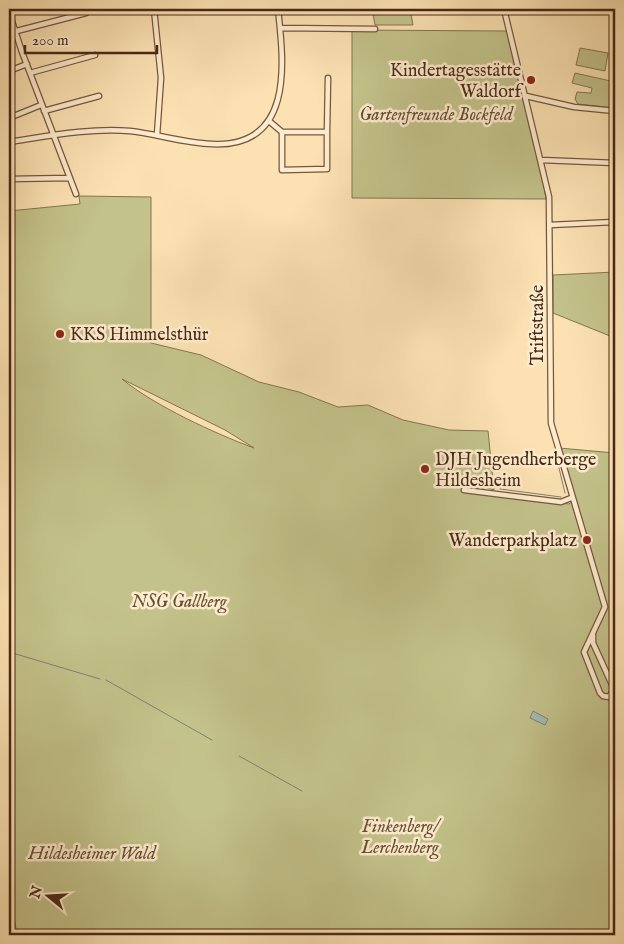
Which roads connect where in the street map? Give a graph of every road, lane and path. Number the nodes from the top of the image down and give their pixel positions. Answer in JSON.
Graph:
{"nodes":[{"id":1,"x":154,"y":9,"type":"edge"},
{"id":2,"x":278,"y":9,"type":"edge"},
{"id":3,"x":504,"y":9,"type":"edge"},
{"id":4,"x":9,"y":12,"type":"edge"},
{"id":5,"x":86,"y":13,"type":"dead end"},
{"id":6,"x":280,"y":28,"type":"junction"},
{"id":7,"x":375,"y":29,"type":"dead end"},
{"id":8,"x":9,"y":33,"type":"edge"},
{"id":9,"x":15,"y":33,"type":"junction"},
{"id":10,"x":95,"y":55,"type":"dead end"},
{"id":11,"x":27,"y":64,"type":"junction"},
{"id":12,"x":9,"y":71,"type":"edge"},
{"id":13,"x":30,"y":73,"type":"junction"},
{"id":14,"x":328,"y":78,"type":"dead end"},
{"id":15,"x":99,"y":96,"type":"dead end"},
{"id":16,"x":526,"y":96,"type":"junction"},
{"id":17,"x":42,"y":105,"type":"junction"},
{"id":18,"x":44,"y":111,"type":"junction"},
{"id":19,"x":615,"y":111,"type":"edge"},
{"id":20,"x":9,"y":118,"type":"edge"},
{"id":21,"x":269,"y":120,"type":"junction"},
{"id":22,"x":282,"y":132,"type":"junction"},
{"id":23,"x":327,"y":132,"type":"junction"},
{"id":24,"x":53,"y":134,"type":"junction"},
{"id":25,"x":157,"y":135,"type":"junction"},
{"id":26,"x":9,"y":142,"type":"edge"},
{"id":27,"x":541,"y":160,"type":"junction"},
{"id":28,"x":615,"y":162,"type":"edge"},
{"id":29,"x":70,"y":178,"type":"junction"},
{"id":30,"x":9,"y":179,"type":"edge"},
{"id":31,"x":76,"y":194,"type":"dead end"},
{"id":32,"x":614,"y":222,"type":"dead end"},
{"id":33,"x":550,"y":225,"type":"junction"},
{"id":34,"x":464,"y":490,"type":"dead end"},
{"id":35,"x":571,"y":498,"type":"junction"},
{"id":36,"x":593,"y":635,"type":"junction"}],
"edges":[{"from":1,"to":25,"type":"street"},
{"from":2,"to":6,"type":"street"},
{"from":3,"to":16,"type":"street","name":"Triftstraße"},
{"from":4,"to":9,"type":"street"},
{"from":5,"to":9,"type":"street"},
{"from":6,"to":7,"type":"street"},
{"from":6,"to":21,"type":"street"},
{"from":8,"to":9,"type":"street"},
{"from":9,"to":11,"type":"street"},
{"from":10,"to":13,"type":"street"},
{"from":11,"to":12,"type":"street"},
{"from":11,"to":13,"type":"street"},
{"from":13,"to":17,"type":"street"},
{"from":14,"to":23,"type":"street"},
{"from":15,"to":18,"type":"street"},
{"from":16,"to":19,"type":"street"},
{"from":16,"to":27,"type":"street","name":"Triftstraße"},
{"from":17,"to":18,"type":"street"},
{"from":17,"to":20,"type":"street"},
{"from":18,"to":24,"type":"street"},
{"from":21,"to":22,"type":"street"},
{"from":21,"to":25,"type":"street"},
{"from":22,"to":23,"type":"street"},
{"from":22,"to":23,"type":"street"},
{"from":24,"to":25,"type":"street"},
{"from":24,"to":26,"type":"street"},
{"from":24,"to":29,"type":"street"},
{"from":27,"to":28,"type":"street"},
{"from":27,"to":33,"type":"street","name":"Triftstraße"},
{"from":29,"to":30,"type":"street"},
{"from":29,"to":31,"type":"street"},
{"from":32,"to":33,"type":"street"},
{"from":33,"to":35,"type":"street","name":"Triftstraße"},
{"from":34,"to":35,"type":"street"},
{"from":35,"to":36,"type":"street","name":"Triftstraße"},
{"from":36,"to":36,"type":"street","name":"Triftstraße"}]}
